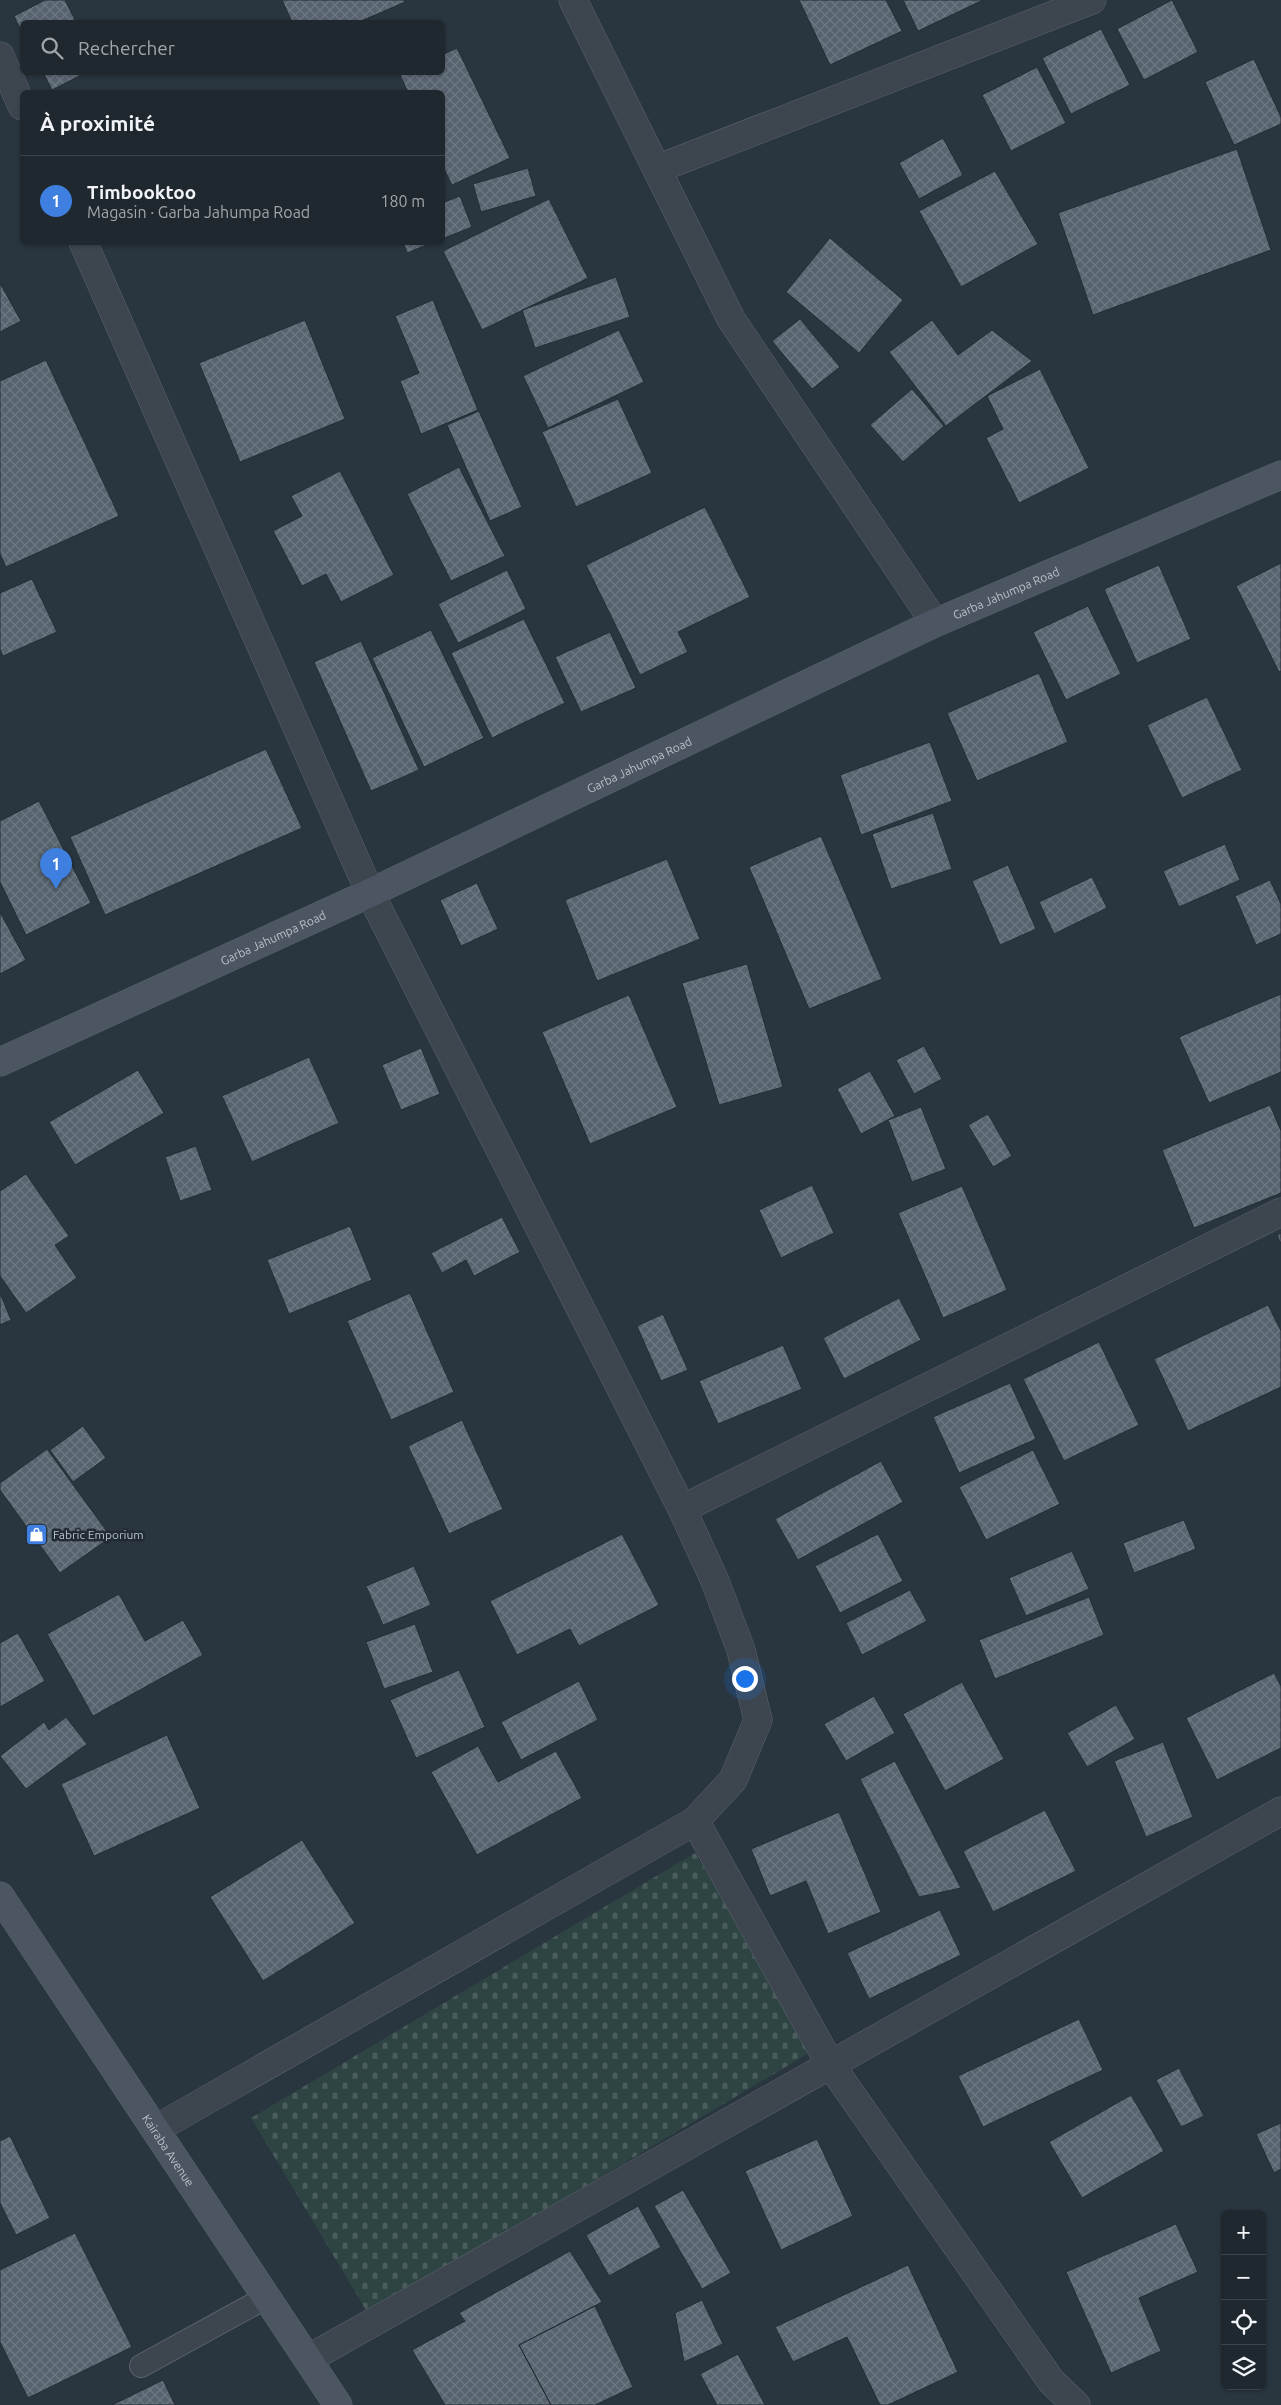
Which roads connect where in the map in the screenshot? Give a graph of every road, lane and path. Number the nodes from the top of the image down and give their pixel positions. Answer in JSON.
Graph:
{"nodes":[{"id":1,"x":573,"y":0,"type":"edge"},
{"id":2,"x":1092,"y":0,"type":"edge"},
{"id":3,"x":1036,"y":9,"type":"edge"},
{"id":4,"x":0,"y":56,"type":"edge"},
{"id":5,"x":20,"y":101,"type":"edge"},
{"id":6,"x":657,"y":170,"type":"junction"},
{"id":7,"x":84,"y":245,"type":"edge"},
{"id":8,"x":1281,"y":475,"type":"edge"},
{"id":9,"x":935,"y":623,"type":"junction"},
{"id":10,"x":370,"y":893,"type":"junction"},
{"id":11,"x":0,"y":1062,"type":"edge"},
{"id":12,"x":1281,"y":1212,"type":"edge"},
{"id":13,"x":682,"y":1509,"type":"junction"},
{"id":14,"x":1281,"y":1811,"type":"edge"},
{"id":15,"x":695,"y":1821,"type":"junction"},
{"id":16,"x":0,"y":1896,"type":"edge"},
{"id":17,"x":830,"y":2064,"type":"junction"},
{"id":18,"x":156,"y":2129,"type":"junction"},
{"id":19,"x":265,"y":2298,"type":"junction"},
{"id":20,"x":308,"y":2359,"type":"junction"},
{"id":21,"x":141,"y":2366,"type":"dead end"},
{"id":22,"x":338,"y":2405,"type":"edge"},
{"id":23,"x":1076,"y":2405,"type":"edge"}],
"edges":[{"from":1,"to":6,"type":"street"},
{"from":2,"to":3,"type":"street"},
{"from":3,"to":6,"type":"street"},
{"from":4,"to":5,"type":"street"},
{"from":6,"to":9,"type":"street"},
{"from":7,"to":10,"type":"street"},
{"from":8,"to":9,"type":"street","name":"Garba Jahumpa Road"},
{"from":9,"to":10,"type":"street","name":"Garba Jahumpa Road"},
{"from":10,"to":11,"type":"street","name":"Garba Jahumpa Road"},
{"from":10,"to":13,"type":"street"},
{"from":12,"to":13,"type":"street"},
{"from":13,"to":15,"type":"street"},
{"from":14,"to":17,"type":"street"},
{"from":15,"to":17,"type":"street"},
{"from":15,"to":18,"type":"street"},
{"from":16,"to":18,"type":"street","name":"Kairaba Avenue"},
{"from":17,"to":20,"type":"street"},
{"from":17,"to":23,"type":"street"},
{"from":18,"to":19,"type":"street","name":"Kairaba Avenue"},
{"from":19,"to":20,"type":"street","name":"Kairaba Avenue"},
{"from":19,"to":21,"type":"lane"},
{"from":20,"to":22,"type":"street","name":"Kairaba Avenue"}]}
